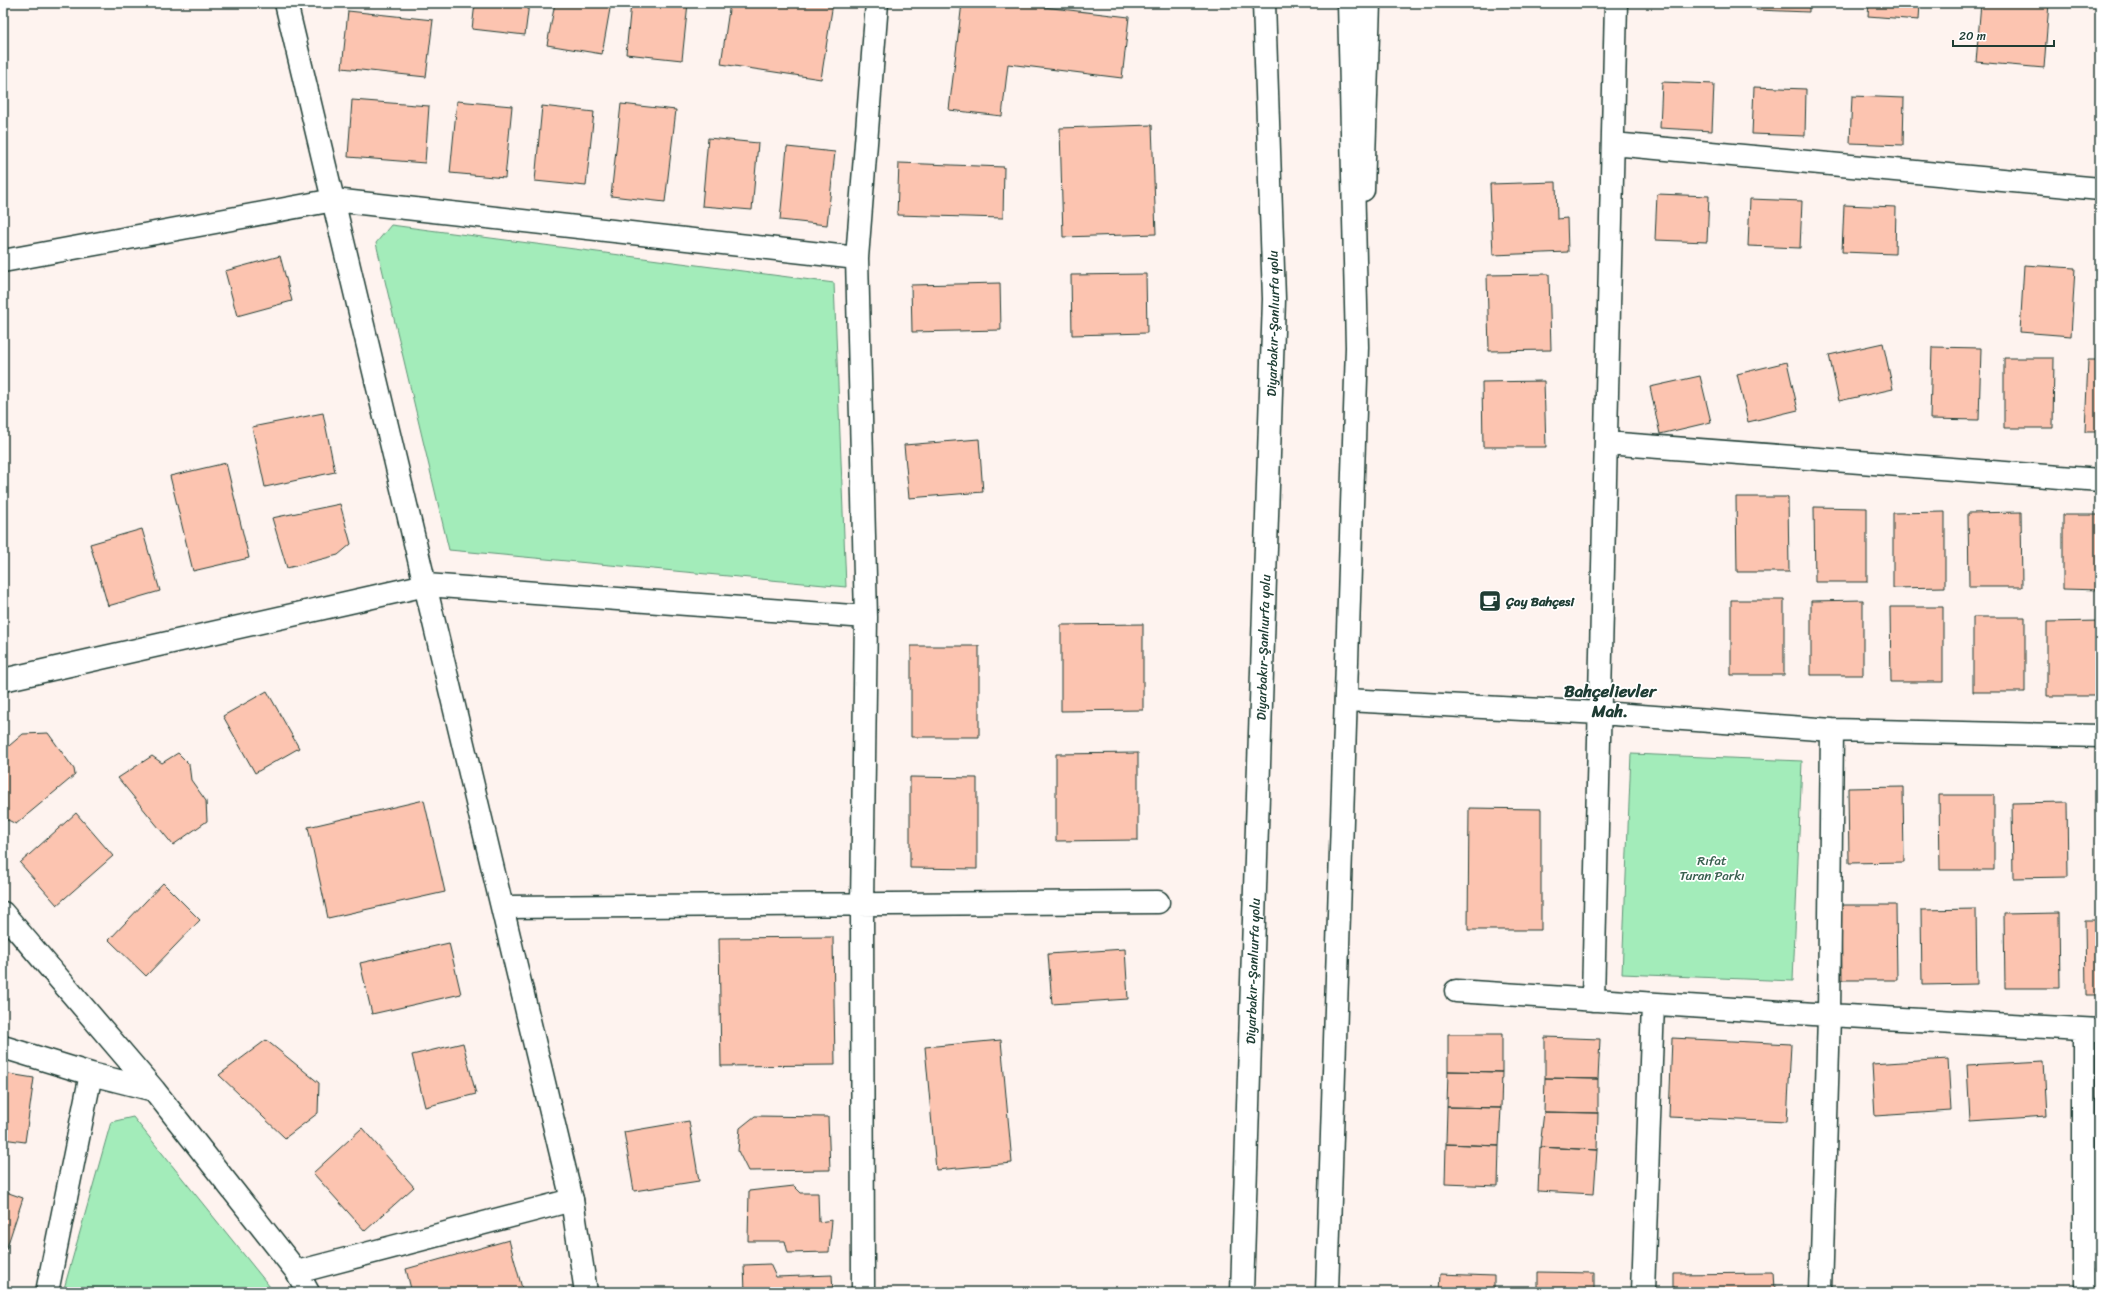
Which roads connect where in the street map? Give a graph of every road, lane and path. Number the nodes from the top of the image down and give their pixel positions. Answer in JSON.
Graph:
{"nodes":[{"id":1,"x":286,"y":3,"type":"edge"},
{"id":2,"x":877,"y":3,"type":"edge"},
{"id":3,"x":1264,"y":3,"type":"edge"},
{"id":4,"x":1349,"y":3,"type":"edge"},
{"id":5,"x":1369,"y":3,"type":"edge"},
{"id":6,"x":1616,"y":3,"type":"edge"},
{"id":7,"x":1613,"y":144,"type":"junction"},
{"id":8,"x":2100,"y":189,"type":"edge"},
{"id":9,"x":334,"y":200,"type":"junction"},
{"id":10,"x":857,"y":258,"type":"junction"},
{"id":11,"x":3,"y":261,"type":"edge"},
{"id":12,"x":1357,"y":347,"type":"junction"},
{"id":13,"x":1606,"y":443,"type":"junction"},
{"id":14,"x":2100,"y":480,"type":"edge"},
{"id":15,"x":426,"y":585,"type":"junction"},
{"id":16,"x":866,"y":617,"type":"junction"},
{"id":17,"x":3,"y":680,"type":"edge"},
{"id":18,"x":1346,"y":700,"type":"junction"},
{"id":19,"x":1600,"y":713,"type":"junction"},
{"id":20,"x":1832,"y":730,"type":"junction"},
{"id":21,"x":2100,"y":736,"type":"edge"},
{"id":22,"x":1158,"y":902,"type":"dead end"},
{"id":23,"x":862,"y":904,"type":"junction"},
{"id":24,"x":503,"y":907,"type":"junction"},
{"id":25,"x":3,"y":913,"type":"edge"},
{"id":26,"x":1456,"y":991,"type":"dead end"},
{"id":27,"x":1593,"y":1000,"type":"junction"},
{"id":28,"x":1653,"y":1004,"type":"junction"},
{"id":29,"x":1829,"y":1015,"type":"junction"},
{"id":30,"x":2092,"y":1030,"type":"edge"},
{"id":31,"x":3,"y":1046,"type":"edge"},
{"id":32,"x":92,"y":1074,"type":"junction"},
{"id":33,"x":154,"y":1090,"type":"junction"},
{"id":34,"x":572,"y":1200,"type":"junction"},
{"id":35,"x":297,"y":1272,"type":"junction"},
{"id":36,"x":46,"y":1292,"type":"edge"},
{"id":37,"x":308,"y":1292,"type":"edge"},
{"id":38,"x":586,"y":1292,"type":"edge"},
{"id":39,"x":863,"y":1292,"type":"edge"},
{"id":40,"x":1242,"y":1292,"type":"edge"},
{"id":41,"x":1327,"y":1292,"type":"edge"},
{"id":42,"x":1643,"y":1292,"type":"edge"},
{"id":43,"x":1821,"y":1292,"type":"edge"},
{"id":44,"x":2084,"y":1292,"type":"edge"}],
"edges":[{"from":1,"to":9,"type":"main road"},
{"from":2,"to":10,"type":"main road"},
{"from":3,"to":40,"type":"main road","name":"Diyarbakır-Şanlıurfa yolu"},
{"from":4,"to":12,"type":"main road"},
{"from":5,"to":12,"type":"main road"},
{"from":6,"to":7,"type":"main road"},
{"from":7,"to":8,"type":"main road"},
{"from":7,"to":13,"type":"main road"},
{"from":9,"to":10,"type":"main road"},
{"from":9,"to":11,"type":"main road"},
{"from":9,"to":15,"type":"main road"},
{"from":10,"to":16,"type":"main road"},
{"from":12,"to":18,"type":"main road"},
{"from":13,"to":14,"type":"main road"},
{"from":13,"to":19,"type":"main road"},
{"from":15,"to":16,"type":"main road"},
{"from":15,"to":17,"type":"main road"},
{"from":15,"to":24,"type":"main road"},
{"from":16,"to":23,"type":"main road"},
{"from":18,"to":19,"type":"main road"},
{"from":18,"to":41,"type":"main road"},
{"from":19,"to":20,"type":"main road"},
{"from":19,"to":27,"type":"main road"},
{"from":20,"to":21,"type":"main road"},
{"from":20,"to":29,"type":"main road"},
{"from":22,"to":23,"type":"main road"},
{"from":23,"to":24,"type":"main road"},
{"from":23,"to":39,"type":"main road"},
{"from":24,"to":34,"type":"main road"},
{"from":25,"to":33,"type":"main road"},
{"from":26,"to":27,"type":"main road"},
{"from":27,"to":28,"type":"main road"},
{"from":28,"to":29,"type":"main road"},
{"from":28,"to":42,"type":"main road"},
{"from":29,"to":30,"type":"main road"},
{"from":29,"to":43,"type":"main road"},
{"from":30,"to":44,"type":"main road"},
{"from":31,"to":32,"type":"main road"},
{"from":32,"to":33,"type":"main road"},
{"from":32,"to":36,"type":"main road"},
{"from":33,"to":35,"type":"main road"},
{"from":34,"to":35,"type":"main road"},
{"from":34,"to":38,"type":"main road"},
{"from":35,"to":37,"type":"main road"}]}
